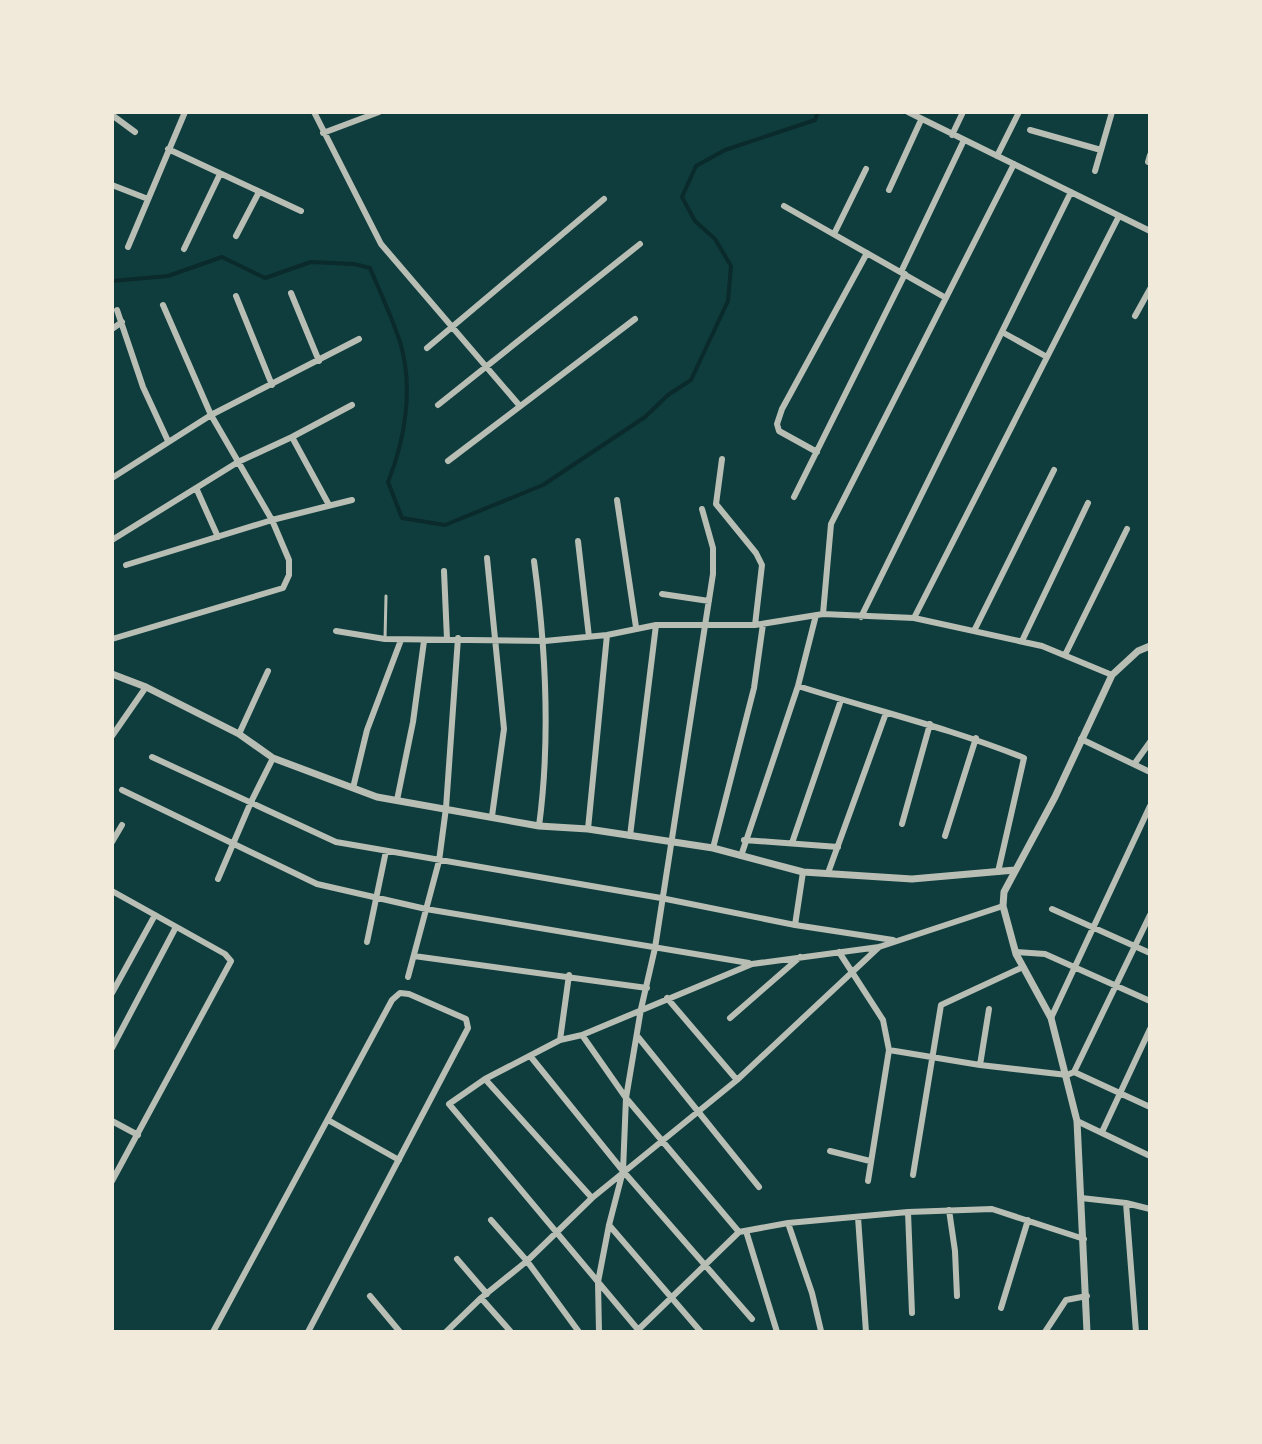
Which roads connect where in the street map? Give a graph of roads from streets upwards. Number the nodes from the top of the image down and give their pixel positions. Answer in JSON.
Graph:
{"nodes":[{"id":1,"x":185,"y":112,"type":"edge"},
{"id":2,"x":314,"y":112,"type":"edge"},
{"id":3,"x":379,"y":112,"type":"edge"},
{"id":4,"x":908,"y":112,"type":"edge"},
{"id":5,"x":963,"y":112,"type":"edge"},
{"id":6,"x":1019,"y":112,"type":"edge"},
{"id":7,"x":1112,"y":112,"type":"edge"},
{"id":8,"x":112,"y":115,"type":"edge"},
{"id":9,"x":921,"y":120,"type":"junction"},
{"id":10,"x":1030,"y":130,"type":"dead end"},
{"id":11,"x":135,"y":132,"type":"dead end"},
{"id":12,"x":323,"y":133,"type":"junction"},
{"id":13,"x":952,"y":135,"type":"junction"},
{"id":14,"x":964,"y":140,"type":"junction"},
{"id":15,"x":168,"y":149,"type":"junction"},
{"id":16,"x":1101,"y":150,"type":"junction"},
{"id":17,"x":997,"y":156,"type":"junction"},
{"id":18,"x":1014,"y":164,"type":"junction"},
{"id":19,"x":866,"y":169,"type":"dead end"},
{"id":20,"x":1095,"y":171,"type":"dead end"},
{"id":21,"x":220,"y":174,"type":"junction"},
{"id":22,"x":112,"y":185,"type":"edge"},
{"id":23,"x":889,"y":190,"type":"dead end"},
{"id":24,"x":259,"y":192,"type":"junction"},
{"id":25,"x":1071,"y":192,"type":"junction"},
{"id":26,"x":148,"y":199,"type":"junction"},
{"id":27,"x":604,"y":199,"type":"dead end"},
{"id":28,"x":784,"y":206,"type":"dead end"},
{"id":29,"x":301,"y":211,"type":"dead end"},
{"id":30,"x":1119,"y":216,"type":"junction"},
{"id":31,"x":1150,"y":231,"type":"edge"},
{"id":32,"x":834,"y":234,"type":"junction"},
{"id":33,"x":236,"y":236,"type":"dead end"},
{"id":34,"x":640,"y":244,"type":"dead end"},
{"id":35,"x":128,"y":247,"type":"dead end"},
{"id":36,"x":184,"y":249,"type":"dead end"},
{"id":37,"x":867,"y":253,"type":"junction"},
{"id":38,"x":903,"y":273,"type":"junction"},
{"id":39,"x":1150,"y":289,"type":"edge"},
{"id":40,"x":291,"y":293,"type":"dead end"},
{"id":41,"x":236,"y":296,"type":"dead end"},
{"id":42,"x":946,"y":298,"type":"junction"},
{"id":43,"x":163,"y":305,"type":"dead end"},
{"id":44,"x":117,"y":310,"type":"dead end"},
{"id":45,"x":1135,"y":316,"type":"dead end"},
{"id":46,"x":635,"y":319,"type":"dead end"},
{"id":47,"x":122,"y":322,"type":"junction"},
{"id":48,"x":453,"y":327,"type":"junction"},
{"id":49,"x":112,"y":329,"type":"edge"},
{"id":50,"x":1002,"y":332,"type":"junction"},
{"id":51,"x":359,"y":339,"type":"dead end"},
{"id":52,"x":427,"y":348,"type":"dead end"},
{"id":53,"x":1047,"y":357,"type":"junction"},
{"id":54,"x":319,"y":361,"type":"junction"},
{"id":55,"x":486,"y":366,"type":"junction"},
{"id":56,"x":272,"y":385,"type":"junction"},
{"id":57,"x":352,"y":405,"type":"dead end"},
{"id":58,"x":438,"y":405,"type":"dead end"},
{"id":59,"x":519,"y":405,"type":"junction"},
{"id":60,"x":211,"y":415,"type":"junction"},
{"id":61,"x":292,"y":437,"type":"junction"},
{"id":62,"x":168,"y":441,"type":"junction"},
{"id":63,"x":817,"y":452,"type":"junction"},
{"id":64,"x":722,"y":459,"type":"dead end"},
{"id":65,"x":448,"y":461,"type":"dead end"},
{"id":66,"x":238,"y":462,"type":"junction"},
{"id":67,"x":1054,"y":470,"type":"dead end"},
{"id":68,"x":112,"y":478,"type":"edge"},
{"id":69,"x":197,"y":490,"type":"junction"},
{"id":70,"x":794,"y":497,"type":"dead end"},
{"id":71,"x":352,"y":500,"type":"dead end"},
{"id":72,"x":617,"y":500,"type":"dead end"},
{"id":73,"x":1088,"y":503,"type":"dead end"},
{"id":74,"x":329,"y":505,"type":"junction"},
{"id":75,"x":702,"y":509,"type":"dead end"},
{"id":76,"x":272,"y":520,"type":"junction"},
{"id":77,"x":1127,"y":529,"type":"dead end"},
{"id":78,"x":218,"y":537,"type":"junction"},
{"id":79,"x":112,"y":540,"type":"edge"},
{"id":80,"x":578,"y":541,"type":"dead end"},
{"id":81,"x":487,"y":558,"type":"dead end"},
{"id":82,"x":534,"y":561,"type":"dead end"},
{"id":83,"x":126,"y":565,"type":"dead end"},
{"id":84,"x":444,"y":571,"type":"dead end"},
{"id":85,"x":662,"y":594,"type":"dead end"},
{"id":86,"x":709,"y":601,"type":"junction"},
{"id":87,"x":819,"y":615,"type":"junction"},
{"id":88,"x":861,"y":617,"type":"junction"},
{"id":89,"x":914,"y":618,"type":"junction"},
{"id":90,"x":759,"y":624,"type":"junction"},
{"id":91,"x":656,"y":625,"type":"junction"},
{"id":92,"x":704,"y":626,"type":"junction"},
{"id":93,"x":636,"y":627,"type":"junction"},
{"id":94,"x":336,"y":631,"type":"dead end"},
{"id":95,"x":974,"y":631,"type":"junction"},
{"id":96,"x":607,"y":635,"type":"junction"},
{"id":97,"x":589,"y":637,"type":"junction"},
{"id":98,"x":458,"y":638,"type":"junction"},
{"id":99,"x":112,"y":639,"type":"edge"},
{"id":100,"x":447,"y":639,"type":"junction"},
{"id":101,"x":401,"y":640,"type":"junction"},
{"id":102,"x":495,"y":640,"type":"junction"},
{"id":103,"x":424,"y":641,"type":"junction"},
{"id":104,"x":545,"y":641,"type":"junction"},
{"id":105,"x":1022,"y":641,"type":"junction"},
{"id":106,"x":1150,"y":646,"type":"edge"},
{"id":107,"x":1065,"y":655,"type":"junction"},
{"id":108,"x":268,"y":671,"type":"dead end"},
{"id":109,"x":112,"y":674,"type":"edge"},
{"id":110,"x":1112,"y":675,"type":"junction"},
{"id":111,"x":798,"y":686,"type":"junction"},
{"id":112,"x":146,"y":687,"type":"junction"},
{"id":113,"x":841,"y":700,"type":"junction"},
{"id":114,"x":886,"y":713,"type":"junction"},
{"id":115,"x":930,"y":724,"type":"junction"},
{"id":116,"x":239,"y":734,"type":"junction"},
{"id":117,"x":112,"y":736,"type":"edge"},
{"id":118,"x":976,"y":738,"type":"junction"},
{"id":119,"x":1080,"y":738,"type":"junction"},
{"id":120,"x":1150,"y":742,"type":"edge"},
{"id":121,"x":152,"y":757,"type":"dead end"},
{"id":122,"x":273,"y":758,"type":"junction"},
{"id":123,"x":1135,"y":763,"type":"junction"},
{"id":124,"x":1150,"y":772,"type":"edge"},
{"id":125,"x":353,"y":788,"type":"junction"},
{"id":126,"x":122,"y":790,"type":"dead end"},
{"id":127,"x":397,"y":800,"type":"junction"},
{"id":128,"x":251,"y":802,"type":"junction"},
{"id":129,"x":1150,"y":806,"type":"edge"},
{"id":130,"x":446,"y":808,"type":"junction"},
{"id":131,"x":492,"y":816,"type":"junction"},
{"id":132,"x":902,"y":824,"type":"dead end"},
{"id":133,"x":122,"y":825,"type":"dead end"},
{"id":134,"x":539,"y":826,"type":"junction"},
{"id":135,"x":588,"y":829,"type":"junction"},
{"id":136,"x":630,"y":836,"type":"junction"},
{"id":137,"x":945,"y":836,"type":"dead end"},
{"id":138,"x":744,"y":840,"type":"junction"},
{"id":139,"x":112,"y":842,"type":"edge"},
{"id":140,"x":672,"y":842,"type":"junction"},
{"id":141,"x":234,"y":843,"type":"junction"},
{"id":142,"x":792,"y":843,"type":"junction"},
{"id":143,"x":838,"y":847,"type":"junction"},
{"id":144,"x":713,"y":848,"type":"junction"},
{"id":145,"x":386,"y":851,"type":"junction"},
{"id":146,"x":741,"y":856,"type":"junction"},
{"id":147,"x":439,"y":861,"type":"junction"},
{"id":148,"x":1015,"y":870,"type":"junction"},
{"id":149,"x":803,"y":872,"type":"junction"},
{"id":150,"x":998,"y":872,"type":"junction"},
{"id":151,"x":828,"y":873,"type":"junction"},
{"id":152,"x":218,"y":879,"type":"dead end"},
{"id":153,"x":112,"y":891,"type":"edge"},
{"id":154,"x":378,"y":898,"type":"junction"},
{"id":155,"x":661,"y":898,"type":"junction"},
{"id":156,"x":1003,"y":906,"type":"junction"},
{"id":157,"x":426,"y":909,"type":"junction"},
{"id":158,"x":1052,"y":909,"type":"dead end"},
{"id":159,"x":155,"y":915,"type":"junction"},
{"id":160,"x":1150,"y":915,"type":"edge"},
{"id":161,"x":795,"y":925,"type":"junction"},
{"id":162,"x":1093,"y":926,"type":"junction"},
{"id":163,"x":176,"y":927,"type":"junction"},
{"id":164,"x":898,"y":941,"type":"junction"},
{"id":165,"x":367,"y":942,"type":"dead end"},
{"id":166,"x":1135,"y":945,"type":"junction"},
{"id":167,"x":879,"y":947,"type":"junction"},
{"id":168,"x":655,"y":948,"type":"junction"},
{"id":169,"x":839,"y":952,"type":"junction"},
{"id":170,"x":1016,"y":952,"type":"junction"},
{"id":171,"x":1150,"y":953,"type":"edge"},
{"id":172,"x":414,"y":956,"type":"junction"},
{"id":173,"x":800,"y":956,"type":"junction"},
{"id":174,"x":752,"y":964,"type":"junction"},
{"id":175,"x":1023,"y":967,"type":"junction"},
{"id":176,"x":1075,"y":967,"type":"junction"},
{"id":177,"x":852,"y":972,"type":"junction"},
{"id":178,"x":569,"y":975,"type":"junction"},
{"id":179,"x":408,"y":977,"type":"dead end"},
{"id":180,"x":1116,"y":985,"type":"junction"},
{"id":181,"x":647,"y":988,"type":"junction"},
{"id":182,"x":112,"y":993,"type":"edge"},
{"id":183,"x":667,"y":998,"type":"junction"},
{"id":184,"x":1150,"y":1001,"type":"edge"},
{"id":185,"x":641,"y":1009,"type":"junction"},
{"id":186,"x":989,"y":1009,"type":"dead end"},
{"id":187,"x":730,"y":1018,"type":"dead end"},
{"id":188,"x":1051,"y":1018,"type":"junction"},
{"id":189,"x":1150,"y":1029,"type":"edge"},
{"id":190,"x":582,"y":1035,"type":"junction"},
{"id":191,"x":638,"y":1037,"type":"junction"},
{"id":192,"x":560,"y":1040,"type":"junction"},
{"id":193,"x":1141,"y":1047,"type":"junction"},
{"id":194,"x":112,"y":1048,"type":"edge"},
{"id":195,"x":889,"y":1050,"type":"junction"},
{"id":196,"x":1150,"y":1052,"type":"edge"},
{"id":197,"x":531,"y":1057,"type":"junction"},
{"id":198,"x":934,"y":1059,"type":"junction"},
{"id":199,"x":980,"y":1065,"type":"junction"},
{"id":200,"x":1070,"y":1073,"type":"junction"},
{"id":201,"x":485,"y":1079,"type":"junction"},
{"id":202,"x":737,"y":1080,"type":"junction"},
{"id":203,"x":1119,"y":1092,"type":"junction"},
{"id":204,"x":626,"y":1098,"type":"junction"},
{"id":205,"x":1150,"y":1107,"type":"edge"},
{"id":206,"x":696,"y":1111,"type":"junction"},
{"id":207,"x":328,"y":1120,"type":"junction"},
{"id":208,"x":112,"y":1121,"type":"edge"},
{"id":209,"x":1077,"y":1121,"type":"junction"},
{"id":210,"x":1102,"y":1132,"type":"junction"},
{"id":211,"x":138,"y":1135,"type":"junction"},
{"id":212,"x":662,"y":1142,"type":"junction"},
{"id":213,"x":830,"y":1151,"type":"dead end"},
{"id":214,"x":1150,"y":1156,"type":"edge"},
{"id":215,"x":399,"y":1160,"type":"junction"},
{"id":216,"x":870,"y":1161,"type":"junction"},
{"id":217,"x":623,"y":1171,"type":"junction"},
{"id":218,"x":913,"y":1175,"type":"dead end"},
{"id":219,"x":112,"y":1181,"type":"edge"},
{"id":220,"x":868,"y":1181,"type":"dead end"},
{"id":221,"x":759,"y":1187,"type":"dead end"},
{"id":222,"x":592,"y":1198,"type":"junction"},
{"id":223,"x":1081,"y":1198,"type":"junction"},
{"id":224,"x":1126,"y":1203,"type":"junction"},
{"id":225,"x":1150,"y":1209,"type":"edge"},
{"id":226,"x":949,"y":1210,"type":"junction"},
{"id":227,"x":908,"y":1212,"type":"junction"},
{"id":228,"x":858,"y":1217,"type":"junction"},
{"id":229,"x":491,"y":1220,"type":"dead end"},
{"id":230,"x":1028,"y":1220,"type":"junction"},
{"id":231,"x":788,"y":1223,"type":"junction"},
{"id":232,"x":609,"y":1225,"type":"junction"},
{"id":233,"x":556,"y":1232,"type":"junction"},
{"id":234,"x":742,"y":1232,"type":"junction"},
{"id":235,"x":1084,"y":1239,"type":"junction"},
{"id":236,"x":457,"y":1259,"type":"dead end"},
{"id":237,"x":527,"y":1261,"type":"junction"},
{"id":238,"x":707,"y":1265,"type":"junction"},
{"id":239,"x":598,"y":1282,"type":"junction"},
{"id":240,"x":370,"y":1296,"type":"dead end"},
{"id":241,"x":484,"y":1296,"type":"junction"},
{"id":242,"x":957,"y":1296,"type":"dead end"},
{"id":243,"x":1087,"y":1296,"type":"junction"},
{"id":244,"x":672,"y":1299,"type":"junction"},
{"id":245,"x":1001,"y":1308,"type":"dead end"},
{"id":246,"x":912,"y":1313,"type":"dead end"},
{"id":247,"x":752,"y":1319,"type":"dead end"},
{"id":248,"x":451,"y":1330,"type":"edge"},
{"id":249,"x":639,"y":1331,"type":"edge"},
{"id":250,"x":821,"y":1331,"type":"edge"},
{"id":251,"x":213,"y":1332,"type":"edge"},
{"id":252,"x":308,"y":1332,"type":"edge"},
{"id":253,"x":400,"y":1332,"type":"edge"},
{"id":254,"x":511,"y":1332,"type":"edge"},
{"id":255,"x":579,"y":1332,"type":"edge"},
{"id":256,"x":599,"y":1332,"type":"edge"},
{"id":257,"x":701,"y":1332,"type":"edge"},
{"id":258,"x":777,"y":1332,"type":"edge"},
{"id":259,"x":866,"y":1332,"type":"edge"},
{"id":260,"x":1045,"y":1332,"type":"edge"},
{"id":261,"x":1087,"y":1332,"type":"edge"},
{"id":262,"x":1136,"y":1332,"type":"edge"}],
"edges":[{"from":1,"to":15,"type":"street"},
{"from":2,"to":12,"type":"street"},
{"from":3,"to":12,"type":"street"},
{"from":4,"to":9,"type":"street"},
{"from":5,"to":13,"type":"street"},
{"from":6,"to":17,"type":"street"},
{"from":7,"to":16,"type":"street"},
{"from":8,"to":11,"type":"street"},
{"from":9,"to":13,"type":"street"},
{"from":9,"to":23,"type":"street"},
{"from":10,"to":16,"type":"street"},
{"from":12,"to":48,"type":"street"},
{"from":13,"to":14,"type":"street"},
{"from":14,"to":17,"type":"street"},
{"from":14,"to":38,"type":"street"},
{"from":15,"to":21,"type":"street"},
{"from":15,"to":26,"type":"street"},
{"from":16,"to":20,"type":"street"},
{"from":17,"to":18,"type":"street"},
{"from":18,"to":25,"type":"street"},
{"from":18,"to":42,"type":"street"},
{"from":19,"to":32,"type":"street"},
{"from":21,"to":24,"type":"street"},
{"from":21,"to":36,"type":"street"},
{"from":22,"to":26,"type":"street"},
{"from":24,"to":29,"type":"street"},
{"from":24,"to":33,"type":"street"},
{"from":25,"to":30,"type":"street"},
{"from":25,"to":50,"type":"street"},
{"from":26,"to":35,"type":"street"},
{"from":27,"to":48,"type":"street"},
{"from":28,"to":32,"type":"street"},
{"from":30,"to":31,"type":"street"},
{"from":30,"to":53,"type":"street"},
{"from":32,"to":37,"type":"street"},
{"from":34,"to":55,"type":"street"},
{"from":37,"to":38,"type":"street"},
{"from":37,"to":63,"type":"street"},
{"from":38,"to":42,"type":"street"},
{"from":38,"to":63,"type":"street"},
{"from":39,"to":45,"type":"street"},
{"from":40,"to":54,"type":"street"},
{"from":41,"to":56,"type":"street"},
{"from":42,"to":87,"type":"street"},
{"from":43,"to":60,"type":"street"},
{"from":44,"to":47,"type":"street"},
{"from":46,"to":59,"type":"street"},
{"from":47,"to":49,"type":"street"},
{"from":47,"to":62,"type":"street"},
{"from":48,"to":52,"type":"street"},
{"from":48,"to":55,"type":"street"},
{"from":50,"to":53,"type":"street"},
{"from":50,"to":88,"type":"street"},
{"from":51,"to":54,"type":"street"},
{"from":53,"to":89,"type":"street"},
{"from":54,"to":56,"type":"street"},
{"from":55,"to":58,"type":"street"},
{"from":55,"to":59,"type":"street"},
{"from":56,"to":60,"type":"street"},
{"from":57,"to":61,"type":"street"},
{"from":59,"to":65,"type":"street"},
{"from":60,"to":62,"type":"street"},
{"from":60,"to":66,"type":"street"},
{"from":61,"to":66,"type":"street"},
{"from":61,"to":74,"type":"street"},
{"from":62,"to":68,"type":"street"},
{"from":63,"to":70,"type":"street"},
{"from":64,"to":90,"type":"street"},
{"from":66,"to":69,"type":"street"},
{"from":66,"to":76,"type":"street"},
{"from":67,"to":95,"type":"street"},
{"from":69,"to":78,"type":"street"},
{"from":69,"to":79,"type":"street"},
{"from":71,"to":74,"type":"street"},
{"from":72,"to":93,"type":"street"},
{"from":73,"to":105,"type":"street"},
{"from":74,"to":76,"type":"street"},
{"from":75,"to":86,"type":"street"},
{"from":76,"to":78,"type":"street"},
{"from":76,"to":99,"type":"street"},
{"from":77,"to":107,"type":"street"},
{"from":78,"to":83,"type":"street"},
{"from":80,"to":97,"type":"street"},
{"from":81,"to":102,"type":"street"},
{"from":82,"to":104,"type":"street"},
{"from":84,"to":100,"type":"street"},
{"from":85,"to":86,"type":"street"},
{"from":86,"to":92,"type":"street"},
{"from":87,"to":88,"type":"street"},
{"from":87,"to":90,"type":"street"},
{"from":87,"to":111,"type":"street"},
{"from":88,"to":89,"type":"street"},
{"from":89,"to":95,"type":"street"},
{"from":90,"to":92,"type":"street"},
{"from":90,"to":144,"type":"street"},
{"from":91,"to":92,"type":"street"},
{"from":91,"to":93,"type":"street"},
{"from":91,"to":136,"type":"street"},
{"from":92,"to":140,"type":"street"},
{"from":93,"to":96,"type":"street"},
{"from":94,"to":101,"type":"street"},
{"from":95,"to":105,"type":"street"},
{"from":96,"to":97,"type":"street"},
{"from":96,"to":135,"type":"street"},
{"from":97,"to":104,"type":"street"},
{"from":98,"to":100,"type":"street"},
{"from":98,"to":102,"type":"street"},
{"from":98,"to":130,"type":"street"},
{"from":100,"to":103,"type":"street"},
{"from":101,"to":103,"type":"street"},
{"from":101,"to":125,"type":"street"},
{"from":102,"to":104,"type":"street"},
{"from":102,"to":131,"type":"street"},
{"from":103,"to":127,"type":"street"},
{"from":104,"to":134,"type":"street"},
{"from":105,"to":107,"type":"street"},
{"from":106,"to":110,"type":"street"},
{"from":107,"to":110,"type":"street"},
{"from":108,"to":116,"type":"street"},
{"from":109,"to":112,"type":"street"},
{"from":110,"to":119,"type":"street"},
{"from":111,"to":113,"type":"street"},
{"from":111,"to":138,"type":"street"},
{"from":112,"to":116,"type":"street"},
{"from":112,"to":117,"type":"street"},
{"from":113,"to":114,"type":"street"},
{"from":113,"to":142,"type":"street"},
{"from":114,"to":115,"type":"street"},
{"from":114,"to":143,"type":"street"},
{"from":115,"to":118,"type":"street"},
{"from":115,"to":132,"type":"street"},
{"from":116,"to":122,"type":"street"},
{"from":118,"to":137,"type":"street"},
{"from":118,"to":150,"type":"street"},
{"from":119,"to":123,"type":"street"},
{"from":119,"to":148,"type":"street"},
{"from":120,"to":123,"type":"street"},
{"from":121,"to":128,"type":"street"},
{"from":122,"to":125,"type":"street"},
{"from":122,"to":128,"type":"street"},
{"from":123,"to":124,"type":"street"},
{"from":125,"to":127,"type":"street"},
{"from":126,"to":141,"type":"street"},
{"from":127,"to":130,"type":"street"},
{"from":128,"to":141,"type":"street"},
{"from":128,"to":145,"type":"street"},
{"from":129,"to":162,"type":"street"},
{"from":130,"to":131,"type":"street"},
{"from":130,"to":147,"type":"street"},
{"from":131,"to":134,"type":"street"},
{"from":133,"to":139,"type":"street"},
{"from":134,"to":135,"type":"street"},
{"from":135,"to":136,"type":"street"},
{"from":136,"to":140,"type":"street"},
{"from":138,"to":142,"type":"street"},
{"from":138,"to":146,"type":"street"},
{"from":140,"to":144,"type":"street"},
{"from":140,"to":155,"type":"street"},
{"from":141,"to":152,"type":"street"},
{"from":141,"to":154,"type":"street"},
{"from":142,"to":143,"type":"street"},
{"from":143,"to":151,"type":"street"},
{"from":144,"to":146,"type":"street"},
{"from":145,"to":147,"type":"street"},
{"from":145,"to":154,"type":"street"},
{"from":146,"to":149,"type":"street"},
{"from":147,"to":155,"type":"street"},
{"from":147,"to":157,"type":"street"},
{"from":148,"to":150,"type":"street"},
{"from":148,"to":156,"type":"street"},
{"from":149,"to":151,"type":"street"},
{"from":149,"to":161,"type":"street"},
{"from":150,"to":151,"type":"street"},
{"from":153,"to":159,"type":"street"},
{"from":154,"to":157,"type":"street"},
{"from":154,"to":165,"type":"street"},
{"from":155,"to":161,"type":"street"},
{"from":155,"to":168,"type":"street"},
{"from":156,"to":164,"type":"street"},
{"from":156,"to":170,"type":"street"},
{"from":157,"to":168,"type":"street"},
{"from":157,"to":172,"type":"street"},
{"from":158,"to":162,"type":"street"},
{"from":159,"to":163,"type":"street"},
{"from":159,"to":182,"type":"street"},
{"from":160,"to":166,"type":"street"},
{"from":161,"to":164,"type":"street"},
{"from":162,"to":166,"type":"street"},
{"from":162,"to":176,"type":"street"},
{"from":163,"to":194,"type":"street"},
{"from":163,"to":211,"type":"street"},
{"from":164,"to":167,"type":"street"},
{"from":166,"to":171,"type":"street"},
{"from":166,"to":180,"type":"street"},
{"from":167,"to":169,"type":"street"},
{"from":167,"to":177,"type":"street"},
{"from":168,"to":174,"type":"street"},
{"from":168,"to":181,"type":"street"},
{"from":169,"to":173,"type":"street"},
{"from":169,"to":177,"type":"street"},
{"from":170,"to":175,"type":"street"},
{"from":170,"to":176,"type":"street"},
{"from":172,"to":178,"type":"street"},
{"from":172,"to":179,"type":"street"},
{"from":173,"to":174,"type":"street"},
{"from":173,"to":187,"type":"street"},
{"from":174,"to":183,"type":"street"},
{"from":175,"to":188,"type":"street"},
{"from":175,"to":198,"type":"street"},
{"from":176,"to":180,"type":"street"},
{"from":176,"to":188,"type":"street"},
{"from":177,"to":195,"type":"street"},
{"from":177,"to":202,"type":"street"},
{"from":178,"to":181,"type":"street"},
{"from":178,"to":192,"type":"street"},
{"from":180,"to":184,"type":"street"},
{"from":180,"to":200,"type":"street"},
{"from":181,"to":185,"type":"street"},
{"from":183,"to":185,"type":"street"},
{"from":183,"to":202,"type":"street"},
{"from":185,"to":190,"type":"street"},
{"from":185,"to":191,"type":"street"},
{"from":186,"to":199,"type":"street"},
{"from":188,"to":200,"type":"street"},
{"from":189,"to":193,"type":"street"},
{"from":190,"to":192,"type":"street"},
{"from":190,"to":204,"type":"street"},
{"from":191,"to":204,"type":"street"},
{"from":191,"to":206,"type":"street"},
{"from":192,"to":197,"type":"street"},
{"from":193,"to":196,"type":"street"},
{"from":193,"to":203,"type":"street"},
{"from":195,"to":198,"type":"street"},
{"from":195,"to":216,"type":"street"},
{"from":197,"to":201,"type":"street"},
{"from":197,"to":217,"type":"street"},
{"from":198,"to":199,"type":"street"},
{"from":198,"to":218,"type":"street"},
{"from":199,"to":200,"type":"street"},
{"from":200,"to":203,"type":"street"},
{"from":200,"to":209,"type":"street"},
{"from":201,"to":222,"type":"street"},
{"from":201,"to":233,"type":"street"},
{"from":202,"to":206,"type":"street"},
{"from":203,"to":205,"type":"street"},
{"from":203,"to":210,"type":"street"},
{"from":204,"to":212,"type":"street"},
{"from":204,"to":217,"type":"street"},
{"from":206,"to":212,"type":"street"},
{"from":206,"to":221,"type":"street"},
{"from":207,"to":215,"type":"street"},
{"from":207,"to":215,"type":"street"},
{"from":207,"to":251,"type":"street"},
{"from":208,"to":211,"type":"street"},
{"from":209,"to":210,"type":"street"},
{"from":209,"to":223,"type":"street"},
{"from":210,"to":214,"type":"street"},
{"from":211,"to":219,"type":"street"},
{"from":212,"to":217,"type":"street"},
{"from":212,"to":234,"type":"street"},
{"from":213,"to":216,"type":"street"},
{"from":215,"to":252,"type":"street"},
{"from":216,"to":220,"type":"street"},
{"from":217,"to":222,"type":"street"},
{"from":217,"to":232,"type":"street"},
{"from":217,"to":238,"type":"street"},
{"from":222,"to":233,"type":"street"},
{"from":223,"to":224,"type":"street"},
{"from":223,"to":235,"type":"street"},
{"from":224,"to":225,"type":"street"},
{"from":224,"to":262,"type":"street"},
{"from":226,"to":227,"type":"street"},
{"from":226,"to":230,"type":"street"},
{"from":226,"to":242,"type":"street"},
{"from":227,"to":228,"type":"street"},
{"from":227,"to":246,"type":"street"},
{"from":228,"to":231,"type":"street"},
{"from":228,"to":259,"type":"street"},
{"from":229,"to":237,"type":"street"},
{"from":230,"to":235,"type":"street"},
{"from":230,"to":245,"type":"street"},
{"from":231,"to":234,"type":"street"},
{"from":231,"to":250,"type":"street"},
{"from":232,"to":239,"type":"street"},
{"from":232,"to":244,"type":"street"},
{"from":233,"to":237,"type":"street"},
{"from":233,"to":239,"type":"street"},
{"from":234,"to":238,"type":"street"},
{"from":234,"to":258,"type":"street"},
{"from":235,"to":243,"type":"street"},
{"from":236,"to":241,"type":"street"},
{"from":237,"to":241,"type":"street"},
{"from":237,"to":255,"type":"street"},
{"from":238,"to":244,"type":"street"},
{"from":238,"to":247,"type":"street"},
{"from":239,"to":249,"type":"street"},
{"from":239,"to":256,"type":"street"},
{"from":240,"to":253,"type":"street"},
{"from":241,"to":248,"type":"street"},
{"from":241,"to":254,"type":"street"},
{"from":243,"to":260,"type":"street"},
{"from":243,"to":261,"type":"street"},
{"from":244,"to":249,"type":"street"},
{"from":244,"to":257,"type":"street"}]}
